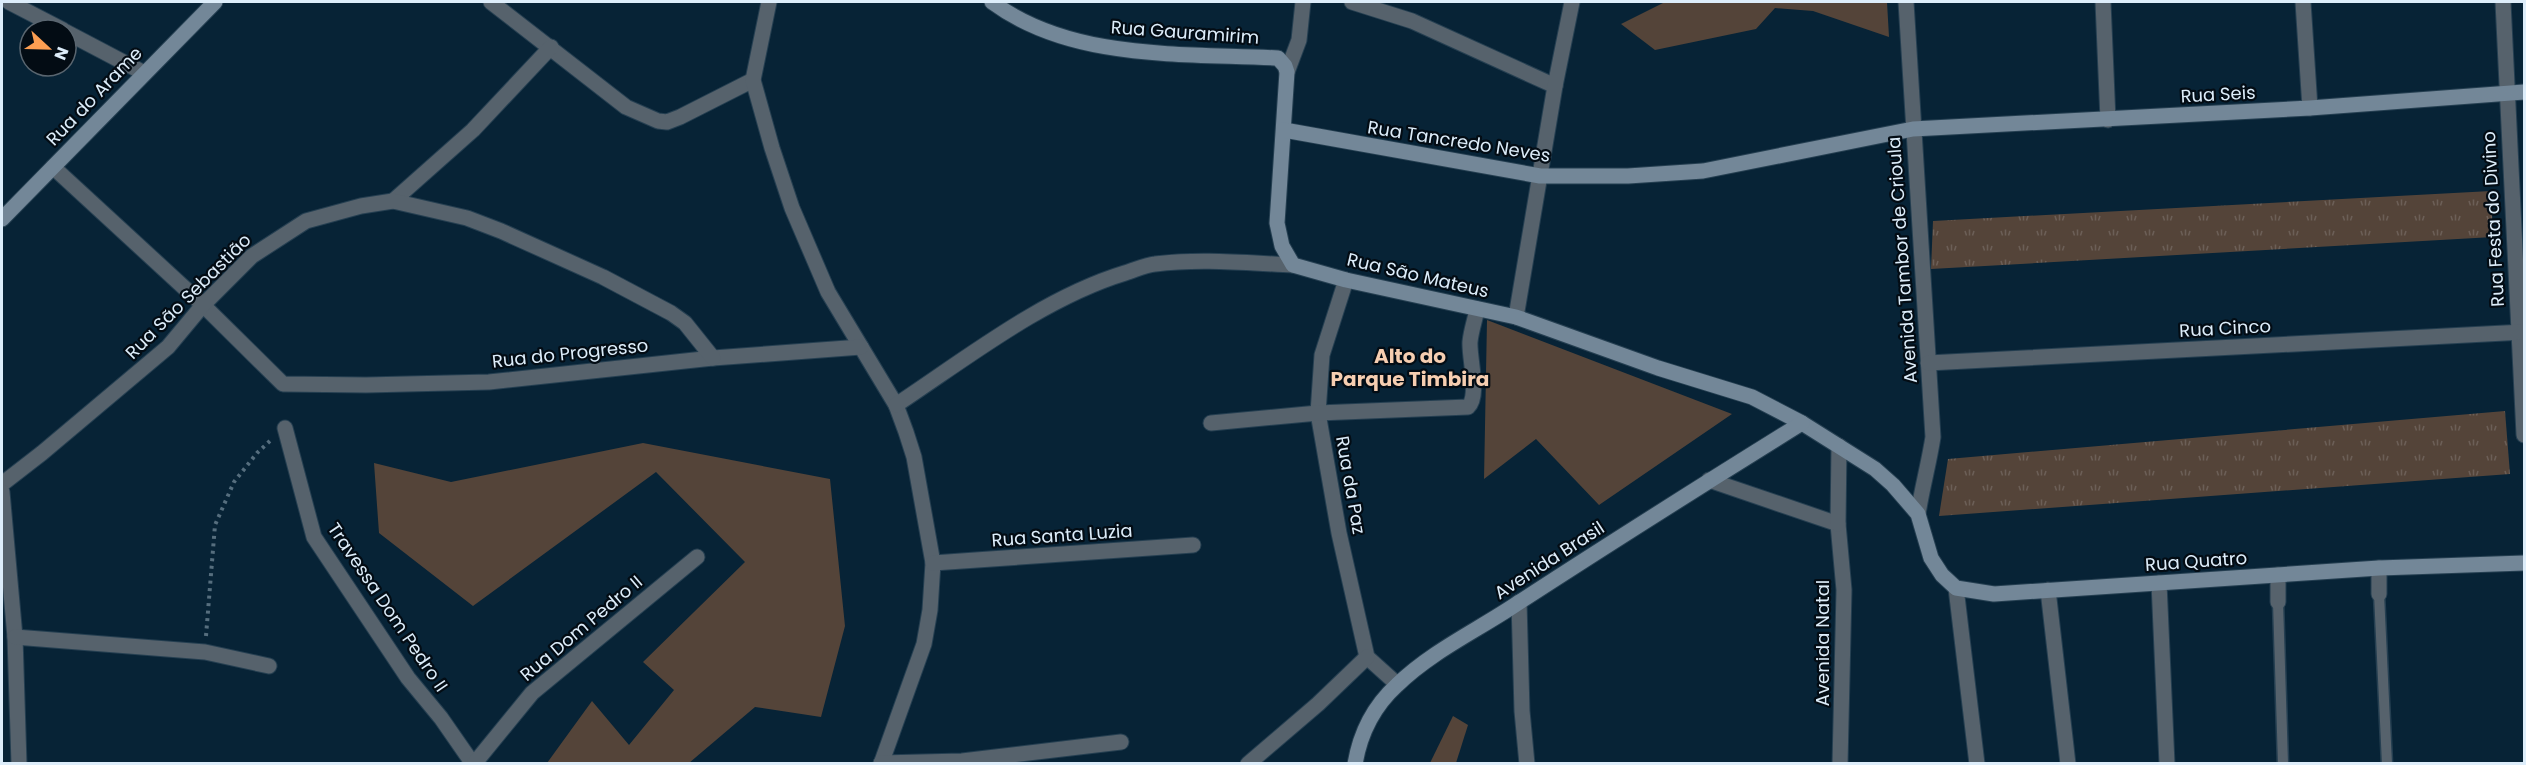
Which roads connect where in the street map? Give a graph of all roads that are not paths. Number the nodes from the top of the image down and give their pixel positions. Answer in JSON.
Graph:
{"nodes":[{"id":1,"x":9,"y":2,"type":"edge"},
{"id":2,"x":215,"y":2,"type":"edge"},
{"id":3,"x":491,"y":2,"type":"edge"},
{"id":4,"x":769,"y":2,"type":"edge"},
{"id":5,"x":992,"y":2,"type":"edge"},
{"id":6,"x":1303,"y":2,"type":"edge"},
{"id":7,"x":1362,"y":2,"type":"edge"},
{"id":8,"x":1572,"y":2,"type":"edge"},
{"id":9,"x":1906,"y":2,"type":"edge"},
{"id":10,"x":2103,"y":2,"type":"edge"},
{"id":11,"x":2303,"y":2,"type":"edge"},
{"id":12,"x":2503,"y":2,"type":"edge"},
{"id":13,"x":40,"y":18,"type":"edge"},
{"id":14,"x":78,"y":38,"type":"edge"},
{"id":15,"x":551,"y":47,"type":"junction"},
{"id":16,"x":1285,"y":57,"type":"junction"},
{"id":17,"x":144,"y":72,"type":"junction"},
{"id":18,"x":753,"y":80,"type":"junction"},
{"id":19,"x":1555,"y":86,"type":"junction"},
{"id":20,"x":2524,"y":92,"type":"edge"},
{"id":21,"x":2507,"y":93,"type":"junction"},
{"id":22,"x":2310,"y":108,"type":"junction"},
{"id":23,"x":2108,"y":120,"type":"junction"},
{"id":24,"x":1913,"y":129,"type":"junction"},
{"id":25,"x":1284,"y":130,"type":"junction"},
{"id":26,"x":53,"y":167,"type":"junction"},
{"id":27,"x":1540,"y":176,"type":"junction"},
{"id":28,"x":393,"y":201,"type":"junction"},
{"id":29,"x":2,"y":219,"type":"edge"},
{"id":30,"x":1293,"y":265,"type":"junction"},
{"id":31,"x":1346,"y":280,"type":"junction"},
{"id":32,"x":203,"y":306,"type":"junction"},
{"id":33,"x":1477,"y":309,"type":"junction"},
{"id":34,"x":1516,"y":317,"type":"junction"},
{"id":35,"x":2521,"y":332,"type":"edge"},
{"id":36,"x":861,"y":347,"type":"junction"},
{"id":37,"x":713,"y":358,"type":"junction"},
{"id":38,"x":1928,"y":363,"type":"junction"},
{"id":39,"x":896,"y":405,"type":"junction"},
{"id":40,"x":1318,"y":412,"type":"junction"},
{"id":41,"x":1211,"y":423,"type":"dead end"},
{"id":42,"x":1802,"y":423,"type":"junction"},
{"id":43,"x":285,"y":428,"type":"road end"},
{"id":44,"x":2524,"y":435,"type":"edge"},
{"id":45,"x":1839,"y":446,"type":"junction"},
{"id":46,"x":1709,"y":480,"type":"junction"},
{"id":47,"x":2,"y":484,"type":"edge"},
{"id":48,"x":2,"y":492,"type":"edge"},
{"id":49,"x":1918,"y":514,"type":"junction"},
{"id":50,"x":1838,"y":524,"type":"junction"},
{"id":51,"x":1193,"y":545,"type":"dead end"},
{"id":52,"x":697,"y":557,"type":"dead end"},
{"id":53,"x":933,"y":563,"type":"junction"},
{"id":54,"x":2524,"y":563,"type":"edge"},
{"id":55,"x":2379,"y":568,"type":"junction"},
{"id":56,"x":2278,"y":575,"type":"junction"},
{"id":57,"x":2159,"y":583,"type":"junction"},
{"id":58,"x":1956,"y":588,"type":"junction"},
{"id":59,"x":2048,"y":590,"type":"junction"},
{"id":60,"x":2379,"y":594,"type":"joint"},
{"id":61,"x":1519,"y":602,"type":"junction"},
{"id":62,"x":2278,"y":602,"type":"joint"},
{"id":63,"x":15,"y":637,"type":"junction"},
{"id":64,"x":1367,"y":657,"type":"junction"},
{"id":65,"x":269,"y":666,"type":"dead end"},
{"id":66,"x":1397,"y":684,"type":"junction"},
{"id":67,"x":1121,"y":742,"type":"dead end"},
{"id":68,"x":881,"y":763,"type":"edge"},
{"id":69,"x":19,"y":764,"type":"edge"},
{"id":70,"x":473,"y":764,"type":"edge"},
{"id":71,"x":1248,"y":764,"type":"edge"},
{"id":72,"x":1355,"y":764,"type":"edge"},
{"id":73,"x":1527,"y":764,"type":"edge"},
{"id":74,"x":1840,"y":764,"type":"edge"},
{"id":75,"x":1977,"y":764,"type":"edge"},
{"id":76,"x":2068,"y":764,"type":"edge"},
{"id":77,"x":2167,"y":764,"type":"edge"},
{"id":78,"x":2283,"y":764,"type":"edge"},
{"id":79,"x":2387,"y":764,"type":"edge"}],
"edges":[{"from":1,"to":13,"type":"street"},
{"from":2,"to":17,"type":"main road","name":"Rua do Arame"},
{"from":3,"to":15,"type":"street"},
{"from":4,"to":18,"type":"street"},
{"from":5,"to":16,"type":"main road","name":"Rua Gauramirim"},
{"from":6,"to":16,"type":"street"},
{"from":7,"to":19,"type":"street"},
{"from":8,"to":19,"type":"street"},
{"from":9,"to":24,"type":"street","name":"Avenida Tambor de Crioula"},
{"from":10,"to":23,"type":"street"},
{"from":11,"to":22,"type":"street"},
{"from":12,"to":21,"type":"street","name":"Rua Festa do Divino"},
{"from":14,"to":17,"type":"street"},
{"from":15,"to":18,"type":"street"},
{"from":15,"to":28,"type":"street"},
{"from":16,"to":25,"type":"main road"},
{"from":17,"to":26,"type":"main road","name":"Rua do Arame"},
{"from":18,"to":36,"type":"street"},
{"from":19,"to":27,"type":"street"},
{"from":20,"to":21,"type":"main road","name":"Rua Seis"},
{"from":21,"to":22,"type":"main road","name":"Rua Seis"},
{"from":21,"to":35,"type":"street","name":"Rua Festa do Divino"},
{"from":22,"to":23,"type":"main road","name":"Rua Seis"},
{"from":23,"to":24,"type":"main road","name":"Rua Seis"},
{"from":24,"to":27,"type":"main road","name":"Rua Tancredo Neves"},
{"from":24,"to":38,"type":"street","name":"Avenida Tambor de Crioula"},
{"from":25,"to":27,"type":"main road","name":"Rua Tancredo Neves"},
{"from":25,"to":30,"type":"main road"},
{"from":26,"to":29,"type":"main road","name":"Rua do Arame"},
{"from":26,"to":32,"type":"street"},
{"from":27,"to":34,"type":"street"},
{"from":28,"to":32,"type":"street","name":"Rua São Sebastião"},
{"from":28,"to":37,"type":"street","name":"Rua São Sebastião"},
{"from":30,"to":31,"type":"main road","name":"Rua São Mateus"},
{"from":30,"to":39,"type":"street","name":"Rua São Mateus"},
{"from":31,"to":33,"type":"main road","name":"Rua São Mateus"},
{"from":31,"to":40,"type":"street","name":"Rua da Paz"},
{"from":32,"to":37,"type":"street","name":"Rua do Progresso"},
{"from":32,"to":47,"type":"street","name":"Rua São Sebastião"},
{"from":33,"to":34,"type":"main road","name":"Rua São Mateus"},
{"from":33,"to":40,"type":"street"},
{"from":34,"to":42,"type":"main road","name":"Rua São Mateus"},
{"from":35,"to":38,"type":"street","name":"Rua Cinco"},
{"from":35,"to":44,"type":"street","name":"Rua Festa do Divino"},
{"from":36,"to":37,"type":"street","name":"Rua do Progresso"},
{"from":36,"to":39,"type":"street"},
{"from":38,"to":49,"type":"street","name":"Avenida Tambor de Crioula"},
{"from":39,"to":53,"type":"street"},
{"from":40,"to":41,"type":"street"},
{"from":40,"to":64,"type":"street","name":"Rua da Paz"},
{"from":42,"to":45,"type":"main road","name":"Rua São Mateus"},
{"from":42,"to":46,"type":"main road","name":"Avenida Brasil"},
{"from":43,"to":70,"type":"street","name":"Travessa Dom Pedro II"},
{"from":45,"to":49,"type":"main road","name":"Rua São Mateus"},
{"from":45,"to":50,"type":"street","name":"Avenida Natal"},
{"from":46,"to":50,"type":"street"},
{"from":46,"to":61,"type":"main road","name":"Avenida Brasil"},
{"from":48,"to":63,"type":"street"},
{"from":49,"to":58,"type":"main road"},
{"from":50,"to":74,"type":"street","name":"Avenida Natal"},
{"from":51,"to":53,"type":"street","name":"Rua Santa Luzia"},
{"from":52,"to":70,"type":"street","name":"Rua Dom Pedro II"},
{"from":53,"to":68,"type":"street"},
{"from":54,"to":55,"type":"main road","name":"Rua Quatro"},
{"from":55,"to":56,"type":"main road","name":"Rua Quatro"},
{"from":55,"to":60,"type":"street"},
{"from":56,"to":57,"type":"main road","name":"Rua Quatro"},
{"from":56,"to":62,"type":"street"},
{"from":57,"to":59,"type":"main road","name":"Rua Quatro"},
{"from":57,"to":77,"type":"street"},
{"from":58,"to":59,"type":"main road","name":"Rua Quatro"},
{"from":58,"to":75,"type":"street"},
{"from":59,"to":76,"type":"street"},
{"from":60,"to":79,"type":"lane"},
{"from":61,"to":66,"type":"main road","name":"Avenida Brasil"},
{"from":61,"to":73,"type":"street"},
{"from":62,"to":78,"type":"lane"},
{"from":63,"to":65,"type":"street"},
{"from":63,"to":69,"type":"street"},
{"from":64,"to":66,"type":"street"},
{"from":64,"to":71,"type":"street"},
{"from":66,"to":72,"type":"main road","name":"Avenida Brasil"},
{"from":67,"to":68,"type":"street"}]}
